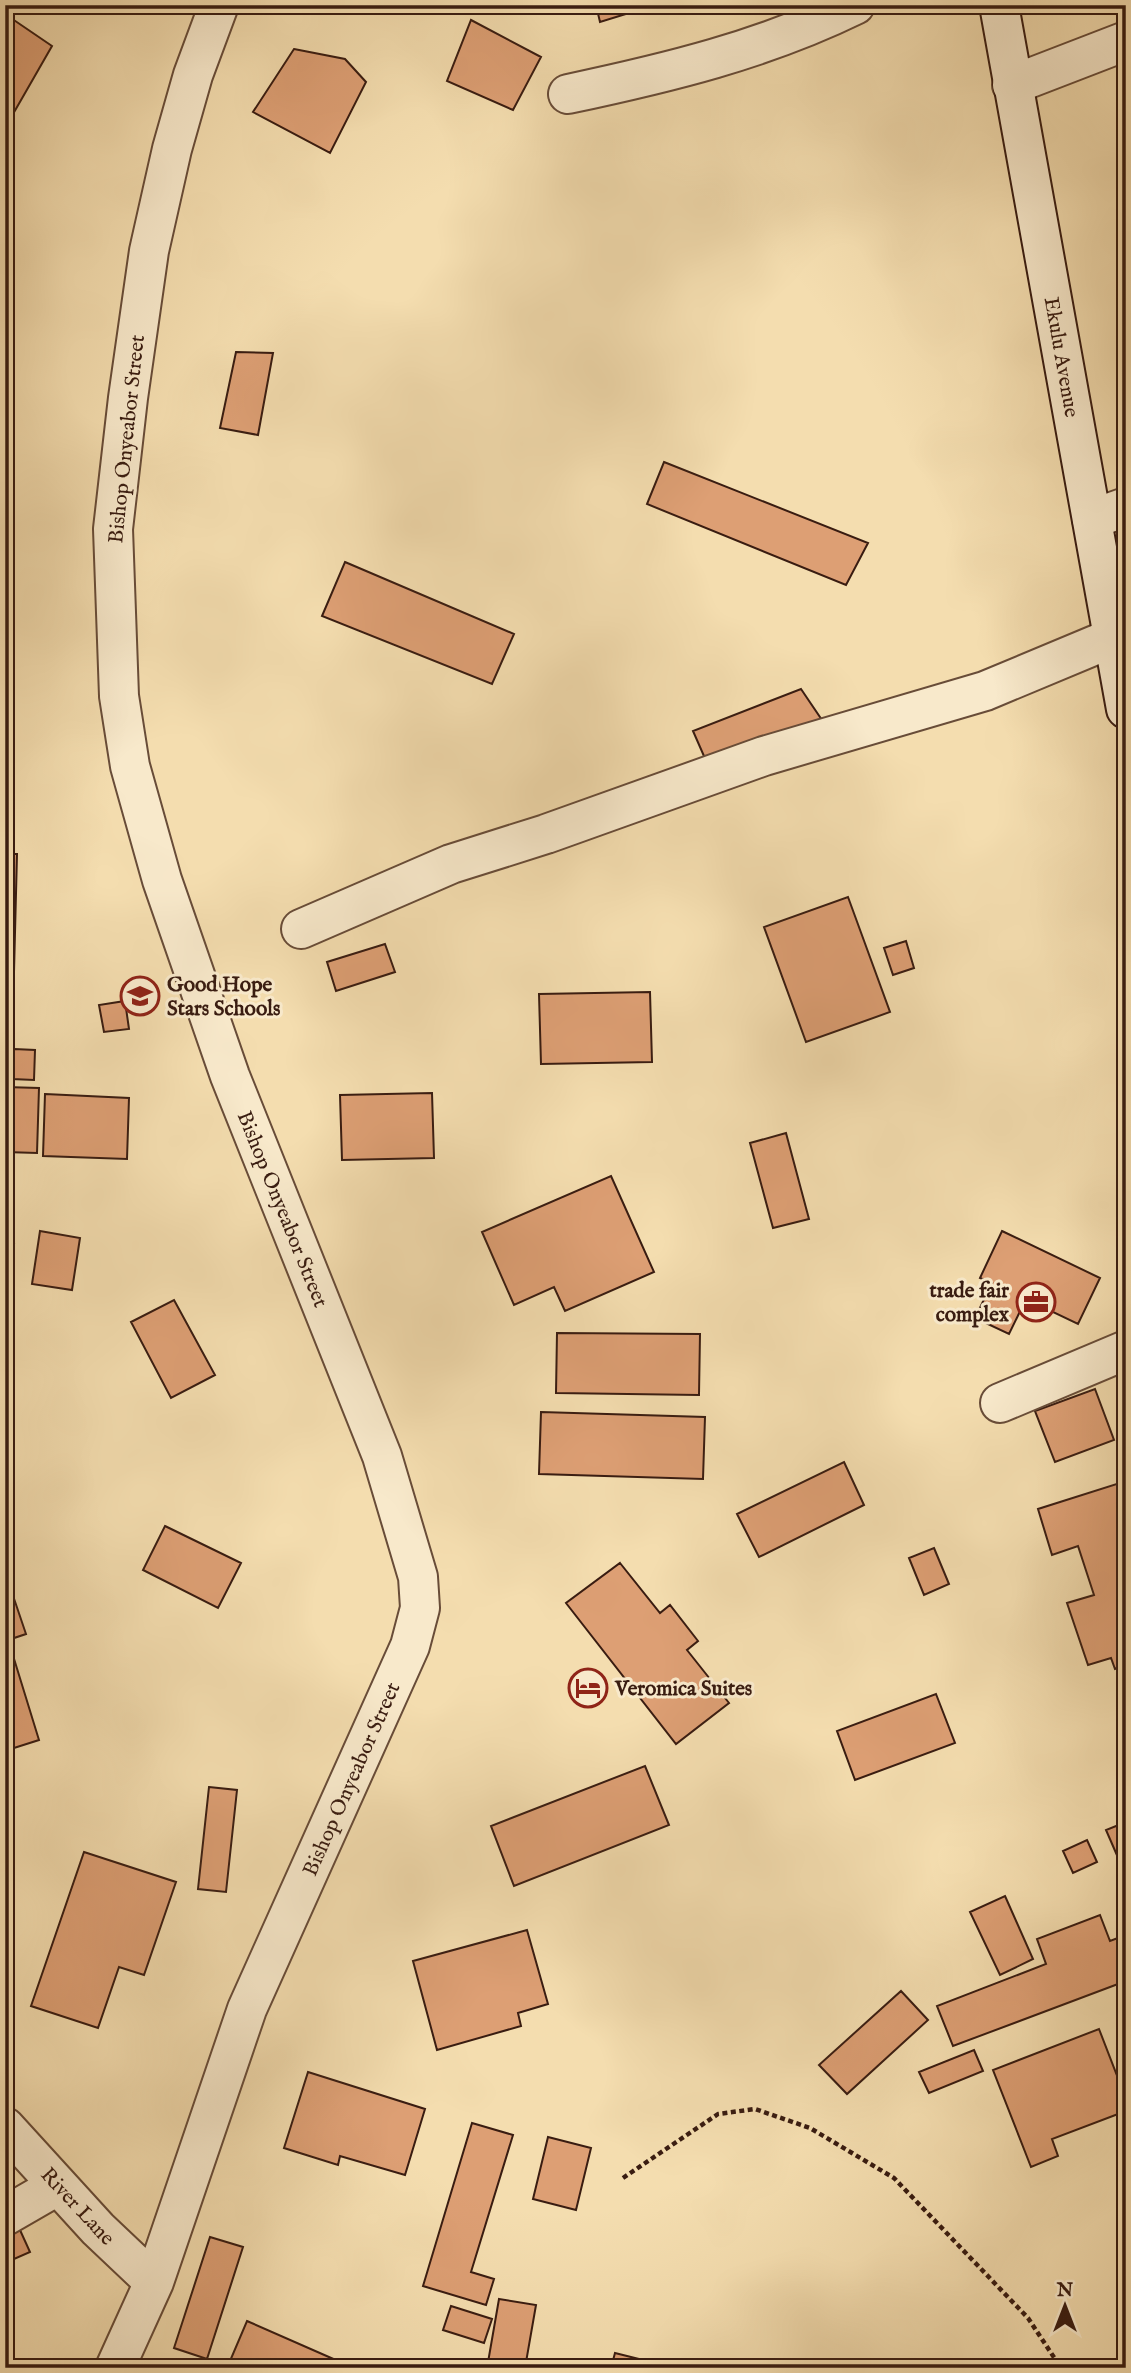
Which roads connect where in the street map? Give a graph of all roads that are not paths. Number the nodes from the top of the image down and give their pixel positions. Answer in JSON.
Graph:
{"nodes":[{"id":1,"x":219,"y":5,"type":"edge"},
{"id":2,"x":855,"y":5,"type":"edge"},
{"id":3,"x":999,"y":5,"type":"edge"},
{"id":4,"x":1126,"y":41,"type":"edge"},
{"id":5,"x":1012,"y":85,"type":"junction"},
{"id":6,"x":568,"y":94,"type":"dead end"},
{"id":7,"x":1109,"y":513,"type":"edge"},
{"id":8,"x":1112,"y":638,"type":"junction"},
{"id":9,"x":1126,"y":709,"type":"edge"},
{"id":10,"x":301,"y":929,"type":"dead end"},
{"id":11,"x":1126,"y":1350,"type":"edge"},
{"id":12,"x":1000,"y":1403,"type":"dead end"},
{"id":13,"x":5,"y":2127,"type":"edge"},
{"id":14,"x":57,"y":2186,"type":"junction"},
{"id":15,"x":5,"y":2216,"type":"edge"},
{"id":16,"x":154,"y":2282,"type":"junction"},
{"id":17,"x":117,"y":2367,"type":"edge"}],
"edges":[{"from":1,"to":16,"type":"street","name":"Bishop Onyeabor Street"},
{"from":2,"to":6,"type":"street"},
{"from":3,"to":5,"type":"street","name":"Ekulu Avenue"},
{"from":4,"to":5,"type":"street"},
{"from":5,"to":7,"type":"street","name":"Ekulu Avenue"},
{"from":7,"to":8,"type":"street","name":"Ekulu Avenue"},
{"from":8,"to":9,"type":"street","name":"Ekulu Avenue"},
{"from":8,"to":10,"type":"street"},
{"from":11,"to":12,"type":"street"},
{"from":13,"to":14,"type":"street","name":"River Lane"},
{"from":14,"to":15,"type":"street"},
{"from":14,"to":16,"type":"street","name":"River Lane"},
{"from":16,"to":17,"type":"street","name":"Bishop Onyeabor Street"}]}
